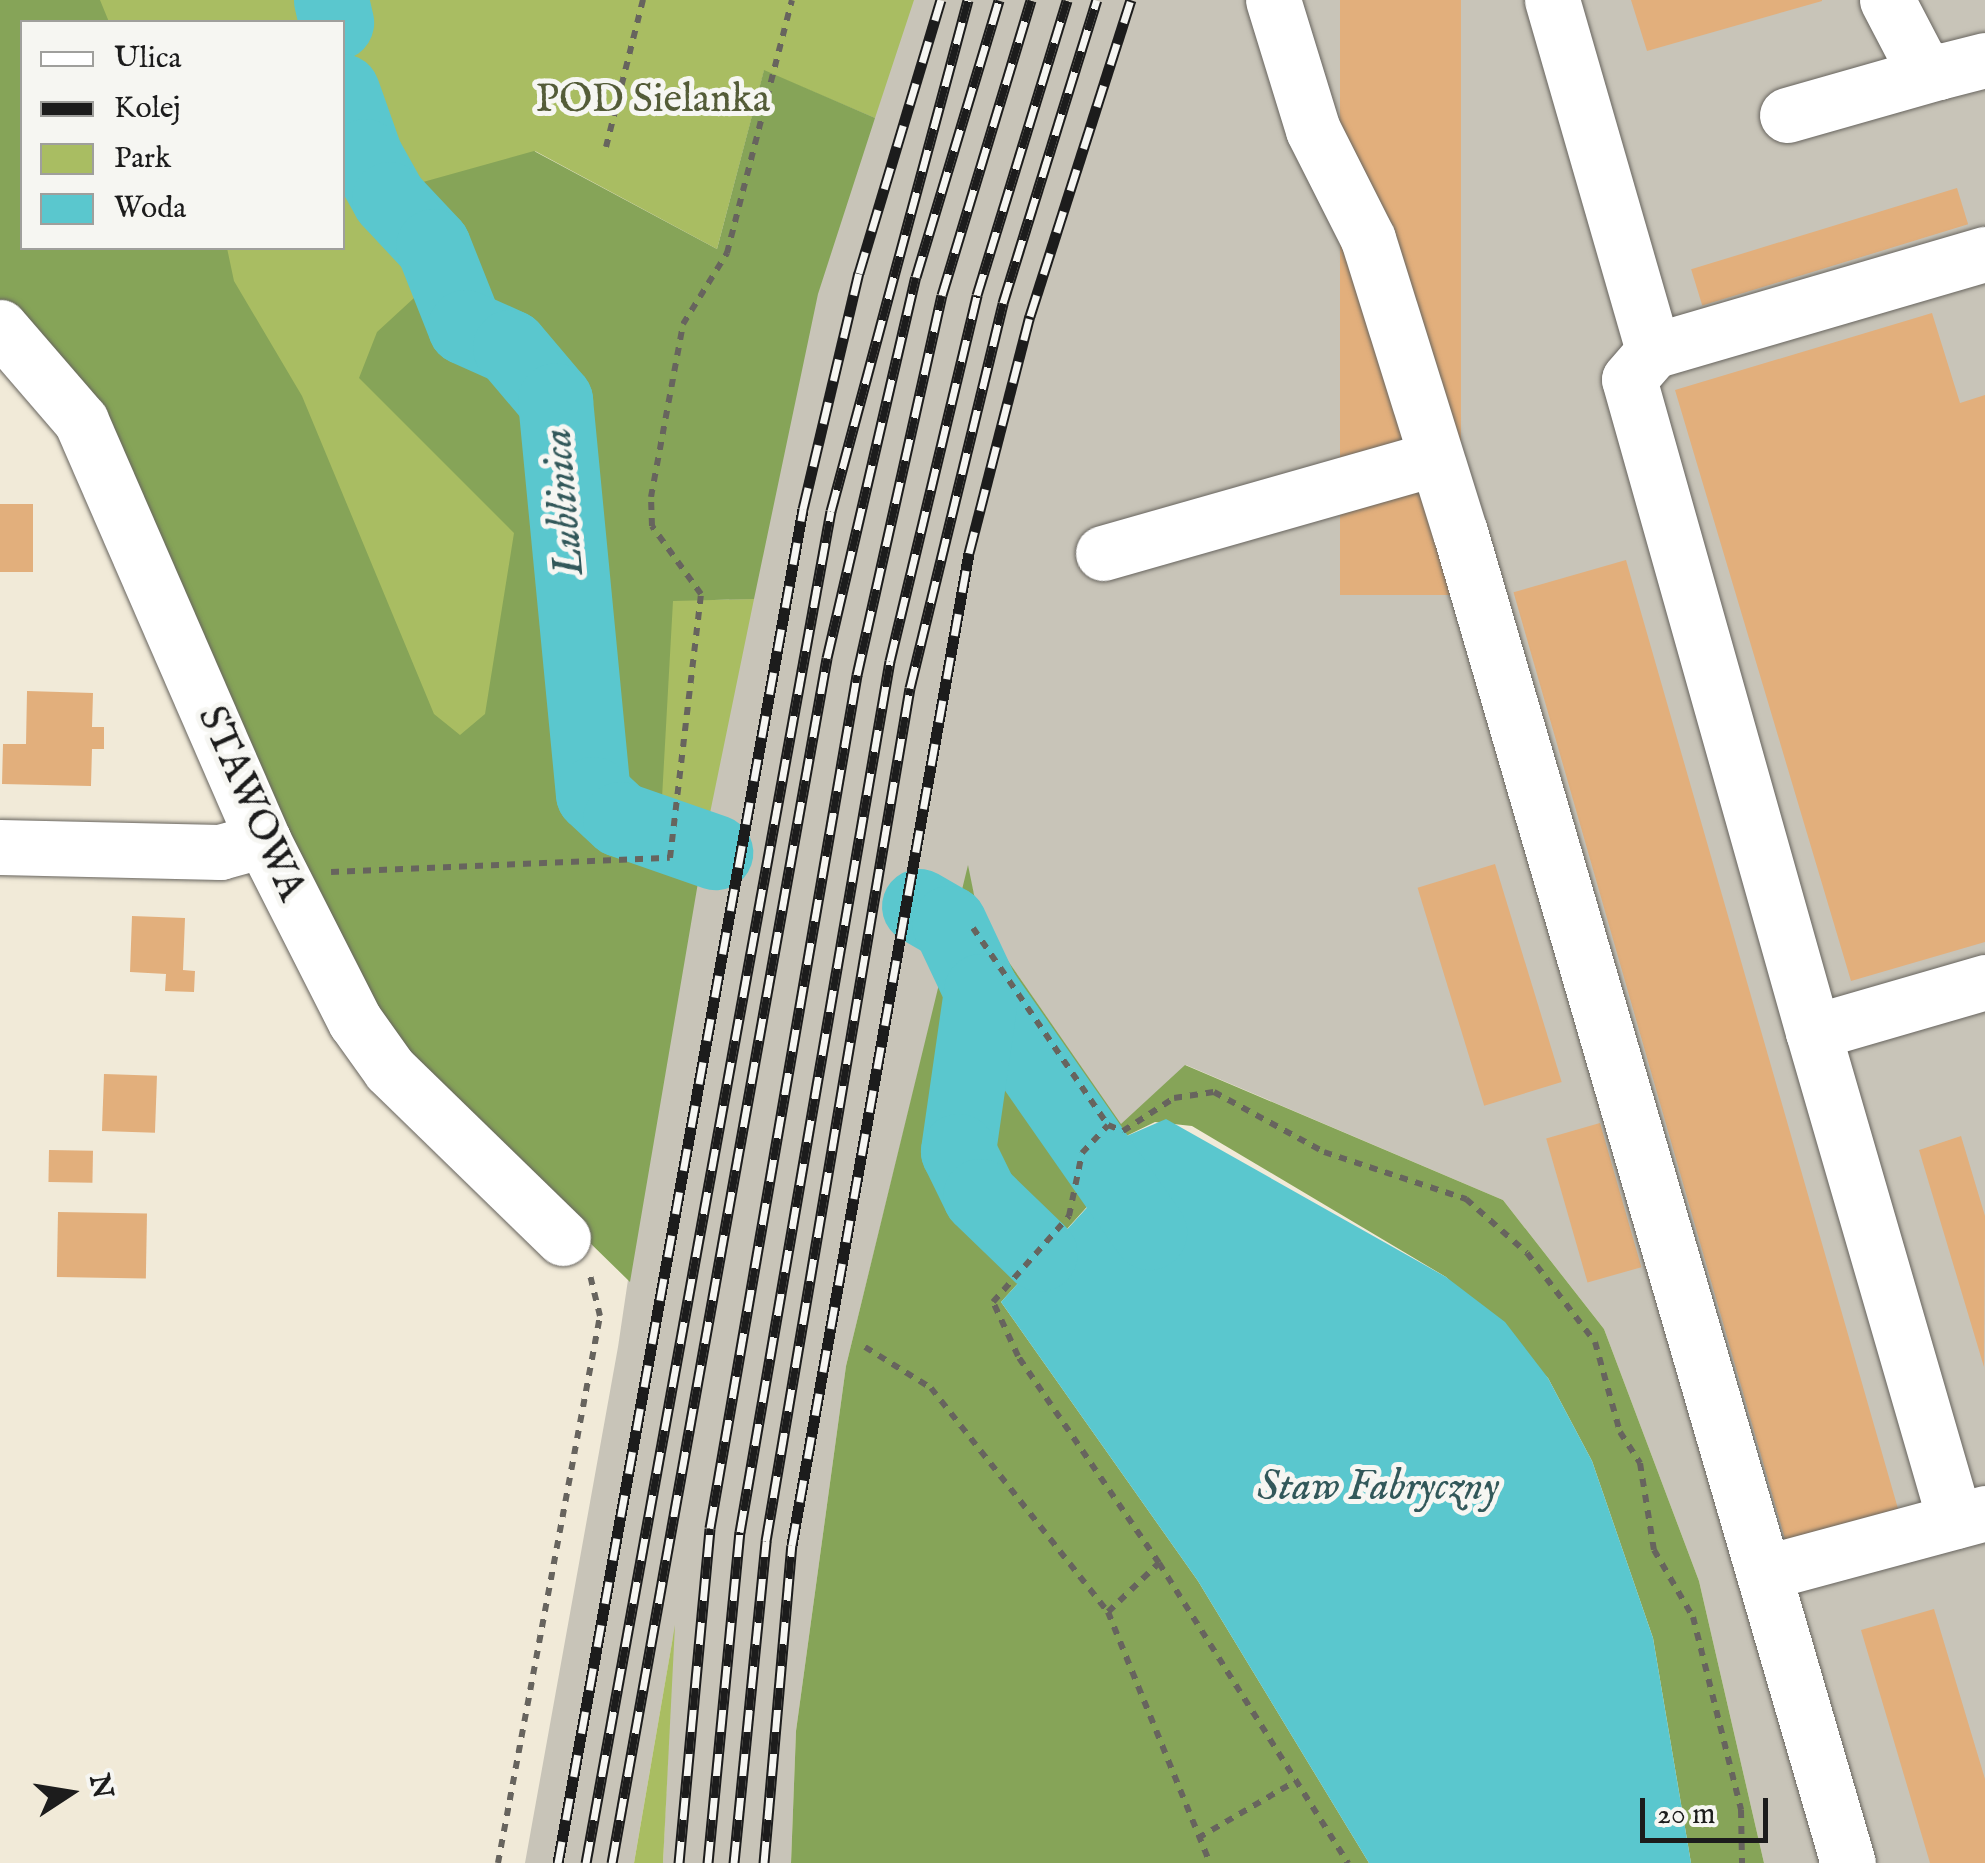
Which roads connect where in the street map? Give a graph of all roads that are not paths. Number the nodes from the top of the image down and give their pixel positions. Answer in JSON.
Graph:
{"nodes":[{"id":1,"x":1273,"y":0,"type":"edge"},
{"id":2,"x":1552,"y":0,"type":"edge"},
{"id":3,"x":1886,"y":0,"type":"edge"},
{"id":4,"x":1961,"y":66,"type":"edge"},
{"id":5,"x":1787,"y":115,"type":"dead end"},
{"id":6,"x":1985,"y":254,"type":"edge"},
{"id":7,"x":0,"y":327,"type":"edge"},
{"id":8,"x":1653,"y":351,"type":"junction"},
{"id":9,"x":1436,"y":458,"type":"junction"},
{"id":10,"x":1102,"y":553,"type":"dead end"},
{"id":11,"x":0,"y":847,"type":"edge"},
{"id":12,"x":272,"y":857,"type":"junction"},
{"id":13,"x":1985,"y":982,"type":"edge"},
{"id":14,"x":1812,"y":1032,"type":"junction"},
{"id":15,"x":564,"y":1238,"type":"road end"},
{"id":16,"x":1970,"y":1517,"type":"edge"},
{"id":17,"x":1766,"y":1572,"type":"junction"},
{"id":18,"x":1848,"y":1863,"type":"edge"}],
"edges":[{"from":1,"to":9,"type":"street"},
{"from":2,"to":8,"type":"street"},
{"from":3,"to":4,"type":"street"},
{"from":4,"to":5,"type":"street"},
{"from":6,"to":8,"type":"street"},
{"from":7,"to":12,"type":"street","name":"STAWOWA"},
{"from":8,"to":14,"type":"street"},
{"from":9,"to":10,"type":"street"},
{"from":9,"to":17,"type":"street"},
{"from":11,"to":12,"type":"street"},
{"from":12,"to":15,"type":"street","name":"STAWOWA"},
{"from":13,"to":14,"type":"street"},
{"from":14,"to":16,"type":"street"},
{"from":16,"to":17,"type":"street"},
{"from":17,"to":18,"type":"street"}]}
